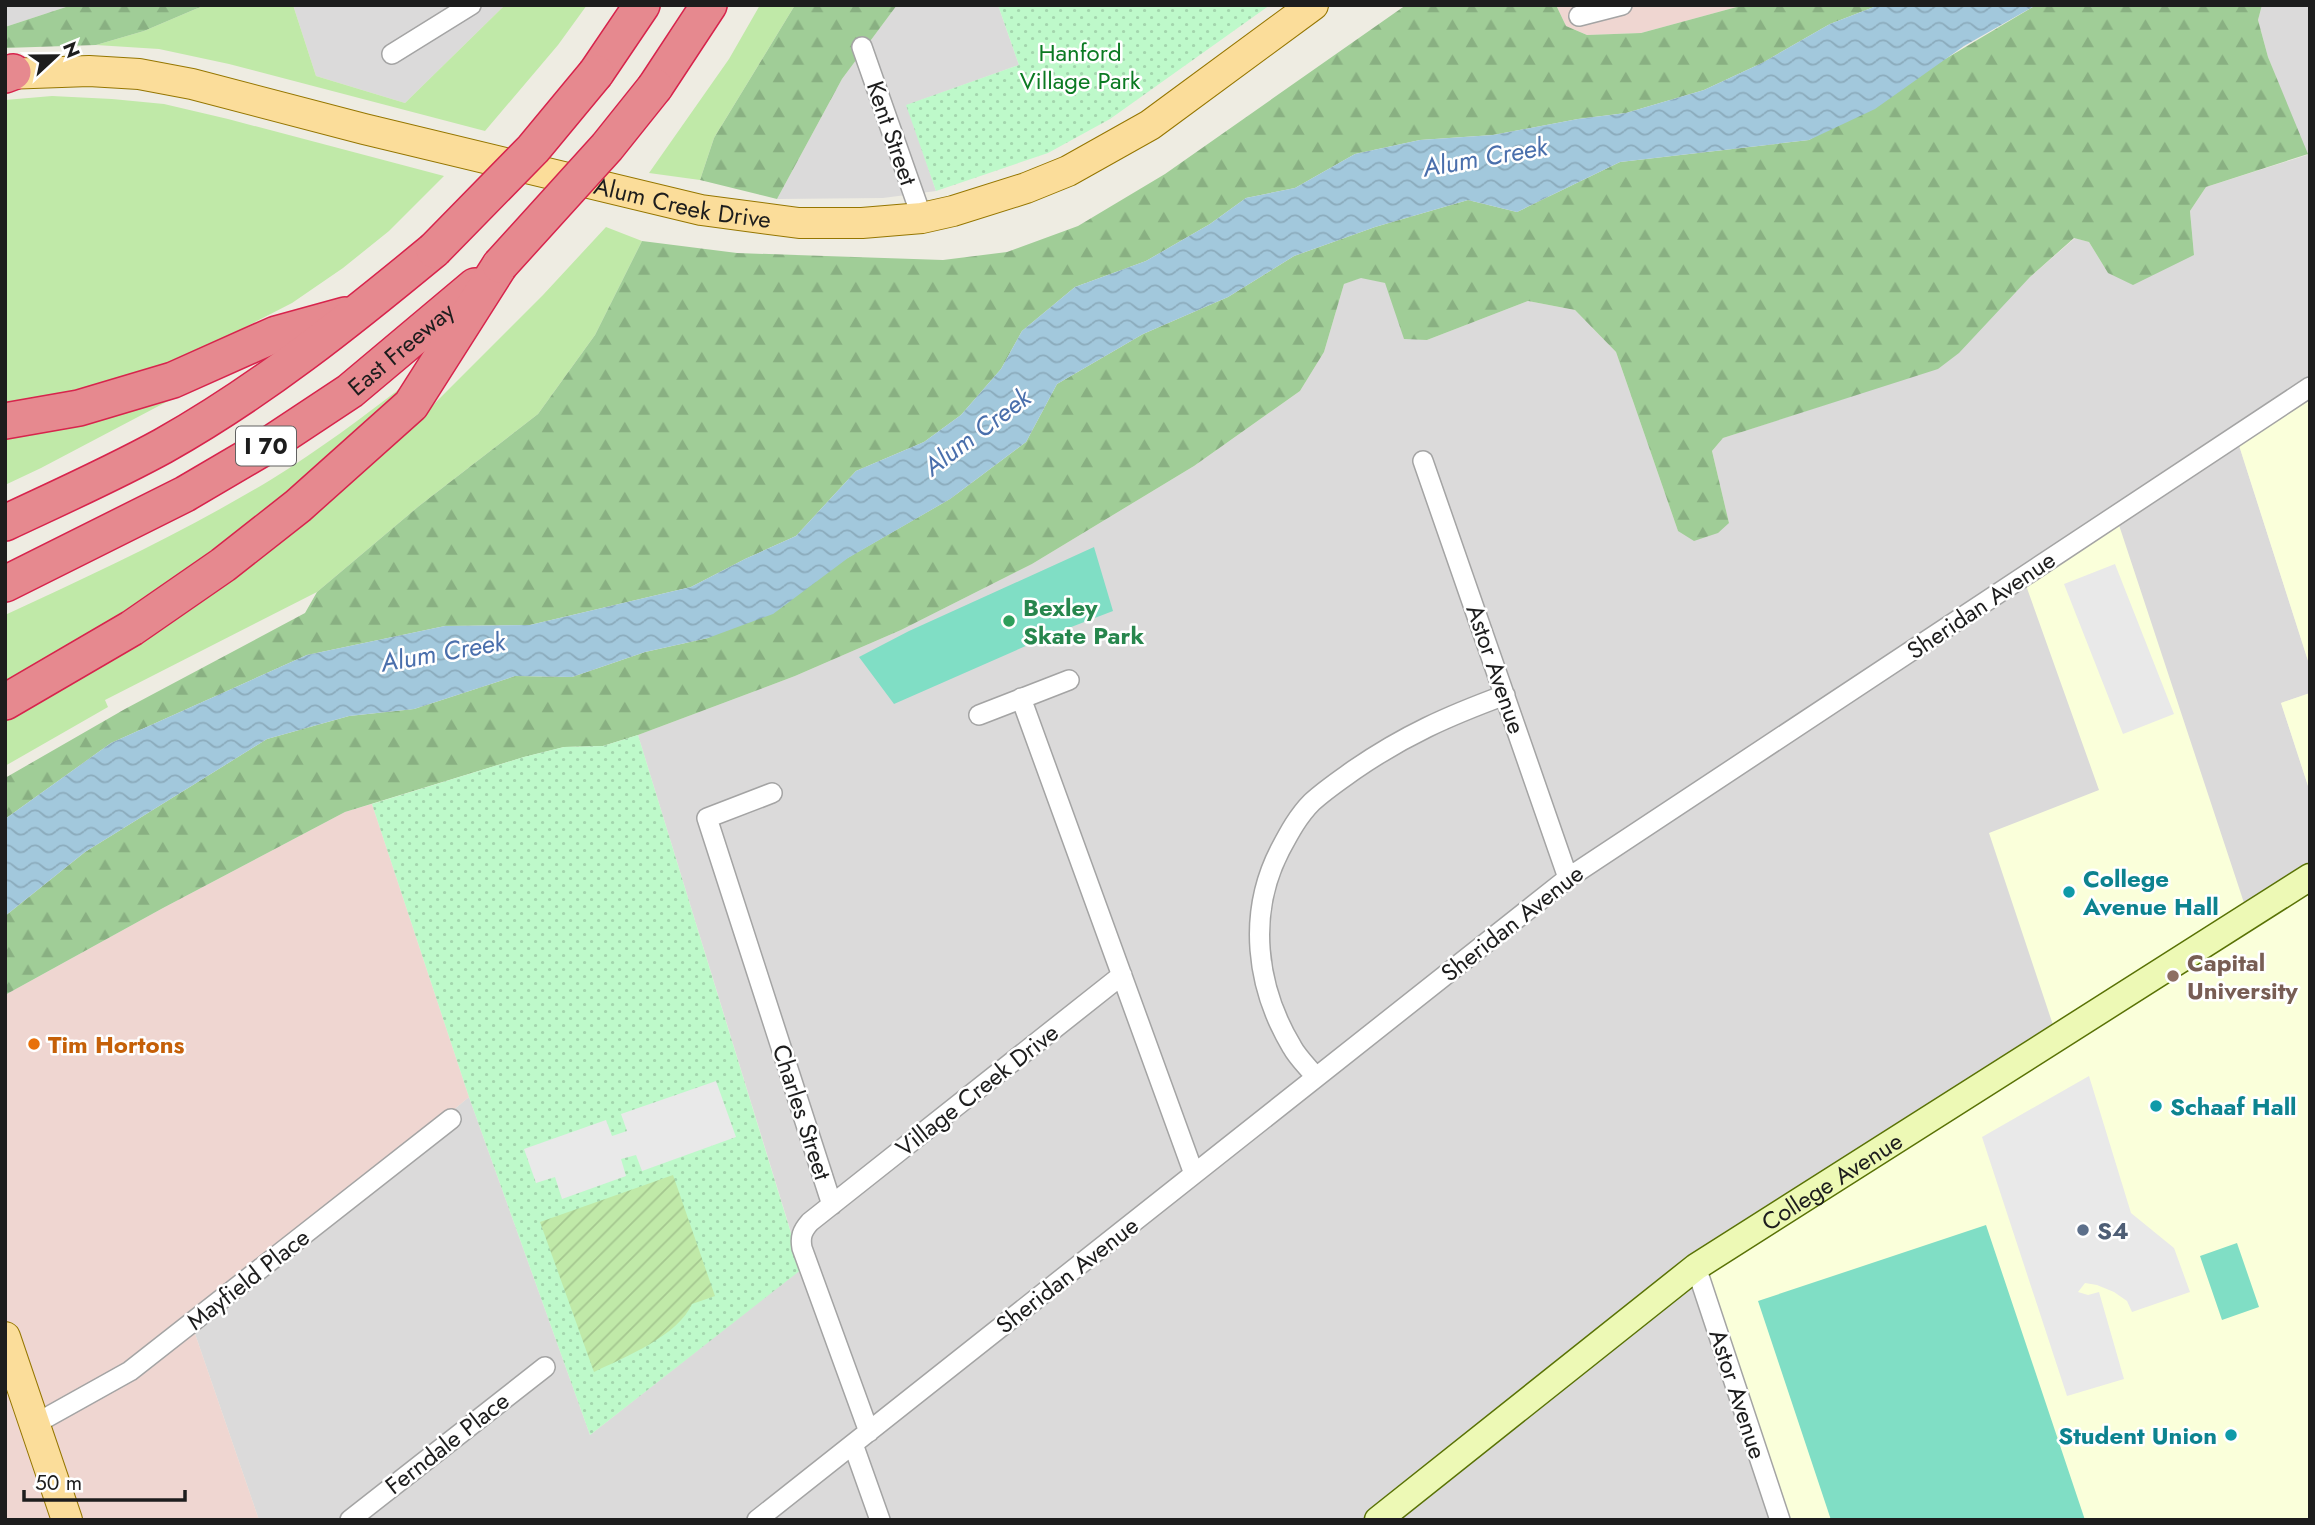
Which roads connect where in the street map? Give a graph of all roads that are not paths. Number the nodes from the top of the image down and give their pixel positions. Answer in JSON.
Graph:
{"nodes":[{"id":1,"x":471,"y":5,"type":"edge"},
{"id":2,"x":642,"y":5,"type":"edge"},
{"id":3,"x":709,"y":5,"type":"edge"},
{"id":4,"x":1313,"y":5,"type":"edge"},
{"id":5,"x":1622,"y":5,"type":"edge"},
{"id":6,"x":1579,"y":16,"type":"dead end"},
{"id":7,"x":862,"y":47,"type":"dead end"},
{"id":8,"x":392,"y":54,"type":"dead end"},
{"id":9,"x":8,"y":74,"type":"edge"},
{"id":10,"x":922,"y":218,"type":"junction"},
{"id":11,"x":500,"y":265,"type":"junction"},
{"id":12,"x":362,"y":310,"type":"junction"},
{"id":13,"x":2310,"y":387,"type":"edge"},
{"id":14,"x":5,"y":421,"type":"edge"},
{"id":15,"x":1423,"y":461,"type":"dead end"},
{"id":16,"x":5,"y":523,"type":"edge"},
{"id":17,"x":5,"y":584,"type":"edge"},
{"id":18,"x":1069,"y":680,"type":"dead end"},
{"id":19,"x":1506,"y":695,"type":"junction"},
{"id":20,"x":1021,"y":698,"type":"junction"},
{"id":21,"x":5,"y":702,"type":"edge"},
{"id":22,"x":979,"y":715,"type":"dead end"},
{"id":23,"x":772,"y":793,"type":"dead end"},
{"id":24,"x":2310,"y":877,"type":"edge"},
{"id":25,"x":1568,"y":878,"type":"junction"},
{"id":26,"x":1122,"y":975,"type":"junction"},
{"id":27,"x":1315,"y":1076,"type":"junction"},
{"id":28,"x":451,"y":1119,"type":"dead end"},
{"id":29,"x":1194,"y":1174,"type":"junction"},
{"id":30,"x":832,"y":1205,"type":"junction"},
{"id":31,"x":1696,"y":1267,"type":"junction"},
{"id":32,"x":5,"y":1336,"type":"edge"},
{"id":33,"x":545,"y":1367,"type":"dead end"},
{"id":34,"x":35,"y":1424,"type":"junction"},
{"id":35,"x":861,"y":1438,"type":"junction"},
{"id":36,"x":67,"y":1520,"type":"edge"},
{"id":37,"x":350,"y":1520,"type":"edge"},
{"id":38,"x":757,"y":1520,"type":"edge"},
{"id":39,"x":880,"y":1520,"type":"edge"},
{"id":40,"x":1378,"y":1520,"type":"edge"},
{"id":41,"x":1780,"y":1520,"type":"edge"}],
"edges":[{"from":1,"to":8,"type":"street"},
{"from":2,"to":12,"type":"highway","number":"I 70","bridge":true},
{"from":3,"to":11,"type":"highway","name":"East Freeway","number":"I 70","bridge":true},
{"from":4,"to":10,"type":"main road","name":"Alum Creek Drive"},
{"from":5,"to":6,"type":"street"},
{"from":7,"to":10,"type":"street","name":"Kent Street"},
{"from":9,"to":10,"type":"main road","name":"Alum Creek Drive"},
{"from":11,"to":17,"type":"highway","name":"East Freeway","number":"I 70"},
{"from":11,"to":21,"type":"highway"},
{"from":12,"to":14,"type":"highway"},
{"from":12,"to":16,"type":"highway","number":"I 70"},
{"from":13,"to":25,"type":"street","name":"Sheridan Avenue"},
{"from":15,"to":19,"type":"street","name":"Astor Avenue"},
{"from":18,"to":20,"type":"street"},
{"from":19,"to":25,"type":"street","name":"Astor Avenue"},
{"from":19,"to":27,"type":"street"},
{"from":20,"to":22,"type":"street"},
{"from":20,"to":26,"type":"street"},
{"from":23,"to":30,"type":"street","name":"Charles Street"},
{"from":24,"to":31,"type":"main road","name":"College Avenue"},
{"from":25,"to":27,"type":"street","name":"Sheridan Avenue"},
{"from":26,"to":29,"type":"street"},
{"from":26,"to":30,"type":"street","name":"Village Creek Drive"},
{"from":27,"to":29,"type":"street","name":"Sheridan Avenue"},
{"from":28,"to":34,"type":"street","name":"Mayfield Place"},
{"from":29,"to":35,"type":"street","name":"Sheridan Avenue"},
{"from":30,"to":35,"type":"street","name":"Charles Street"},
{"from":31,"to":40,"type":"main road","name":"College Avenue"},
{"from":31,"to":41,"type":"street","name":"Astor Avenue"},
{"from":32,"to":34,"type":"main road"},
{"from":33,"to":37,"type":"street","name":"Ferndale Place"},
{"from":34,"to":36,"type":"main road"},
{"from":35,"to":38,"type":"street","name":"Sheridan Avenue"},
{"from":35,"to":39,"type":"street","name":"Charles Street"}]}
